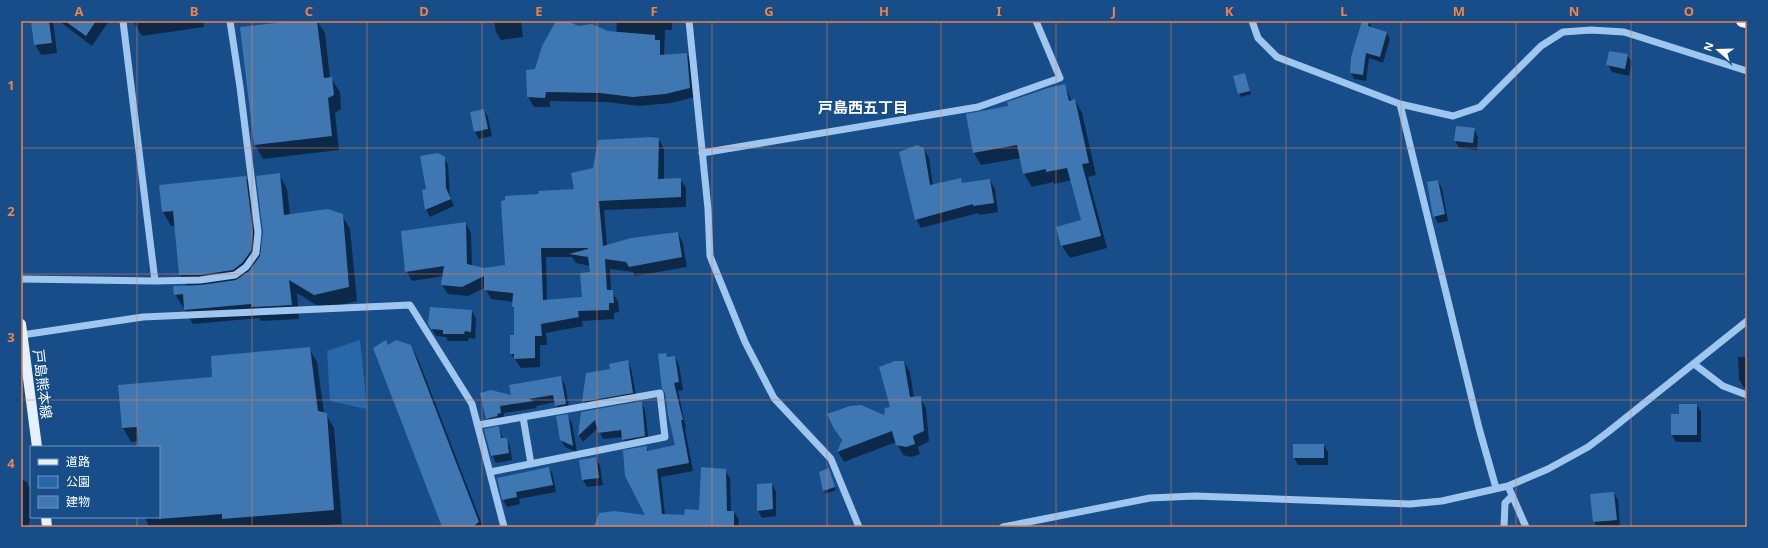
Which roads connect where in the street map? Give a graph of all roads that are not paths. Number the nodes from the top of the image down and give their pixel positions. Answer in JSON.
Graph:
{"nodes":[{"id":1,"x":123,"y":21,"type":"edge"},
{"id":2,"x":230,"y":21,"type":"edge"},
{"id":3,"x":689,"y":21,"type":"edge"},
{"id":4,"x":1036,"y":21,"type":"edge"},
{"id":5,"x":1252,"y":21,"type":"edge"},
{"id":6,"x":1742,"y":21,"type":"edge"},
{"id":7,"x":1747,"y":22,"type":"edge"},
{"id":8,"x":1747,"y":71,"type":"edge"},
{"id":9,"x":1400,"y":104,"type":"junction"},
{"id":10,"x":702,"y":153,"type":"junction"},
{"id":11,"x":21,"y":279,"type":"edge"},
{"id":12,"x":155,"y":281,"type":"junction"},
{"id":13,"x":1747,"y":321,"type":"edge"},
{"id":14,"x":21,"y":324,"type":"edge"},
{"id":15,"x":22,"y":335,"type":"junction"},
{"id":16,"x":1694,"y":364,"type":"junction"},
{"id":17,"x":1747,"y":395,"type":"edge"},
{"id":18,"x":523,"y":417,"type":"junction"},
{"id":19,"x":478,"y":425,"type":"junction"},
{"id":20,"x":37,"y":446,"type":"edge"},
{"id":21,"x":531,"y":464,"type":"junction"},
{"id":22,"x":490,"y":472,"type":"junction"},
{"id":23,"x":1508,"y":486,"type":"junction"},
{"id":24,"x":1496,"y":488,"type":"junction"},
{"id":25,"x":1512,"y":496,"type":"junction"},
{"id":26,"x":504,"y":527,"type":"edge"},
{"id":27,"x":859,"y":527,"type":"edge"},
{"id":28,"x":1003,"y":527,"type":"edge"},
{"id":29,"x":1504,"y":527,"type":"edge"},
{"id":30,"x":1526,"y":527,"type":"edge"}],
"edges":[{"from":1,"to":12,"type":"street"},
{"from":2,"to":12,"type":"street"},
{"from":3,"to":10,"type":"street"},
{"from":4,"to":10,"type":"street"},
{"from":5,"to":9,"type":"street"},
{"from":6,"to":7,"type":"highway"},
{"from":8,"to":9,"type":"street"},
{"from":9,"to":24,"type":"street"},
{"from":10,"to":27,"type":"street"},
{"from":11,"to":12,"type":"street"},
{"from":13,"to":16,"type":"street"},
{"from":14,"to":15,"type":"main road","name":"戸島熊本線"},
{"from":15,"to":19,"type":"street"},
{"from":15,"to":20,"type":"main road","name":"戸島熊本線"},
{"from":16,"to":17,"type":"street"},
{"from":16,"to":23,"type":"street"},
{"from":18,"to":19,"type":"street"},
{"from":18,"to":21,"type":"street"},
{"from":18,"to":21,"type":"street"},
{"from":19,"to":22,"type":"street"},
{"from":21,"to":22,"type":"street"},
{"from":22,"to":26,"type":"street"},
{"from":23,"to":24,"type":"street"},
{"from":23,"to":25,"type":"street"},
{"from":24,"to":28,"type":"street"},
{"from":25,"to":29,"type":"street"},
{"from":25,"to":30,"type":"street"}]}
